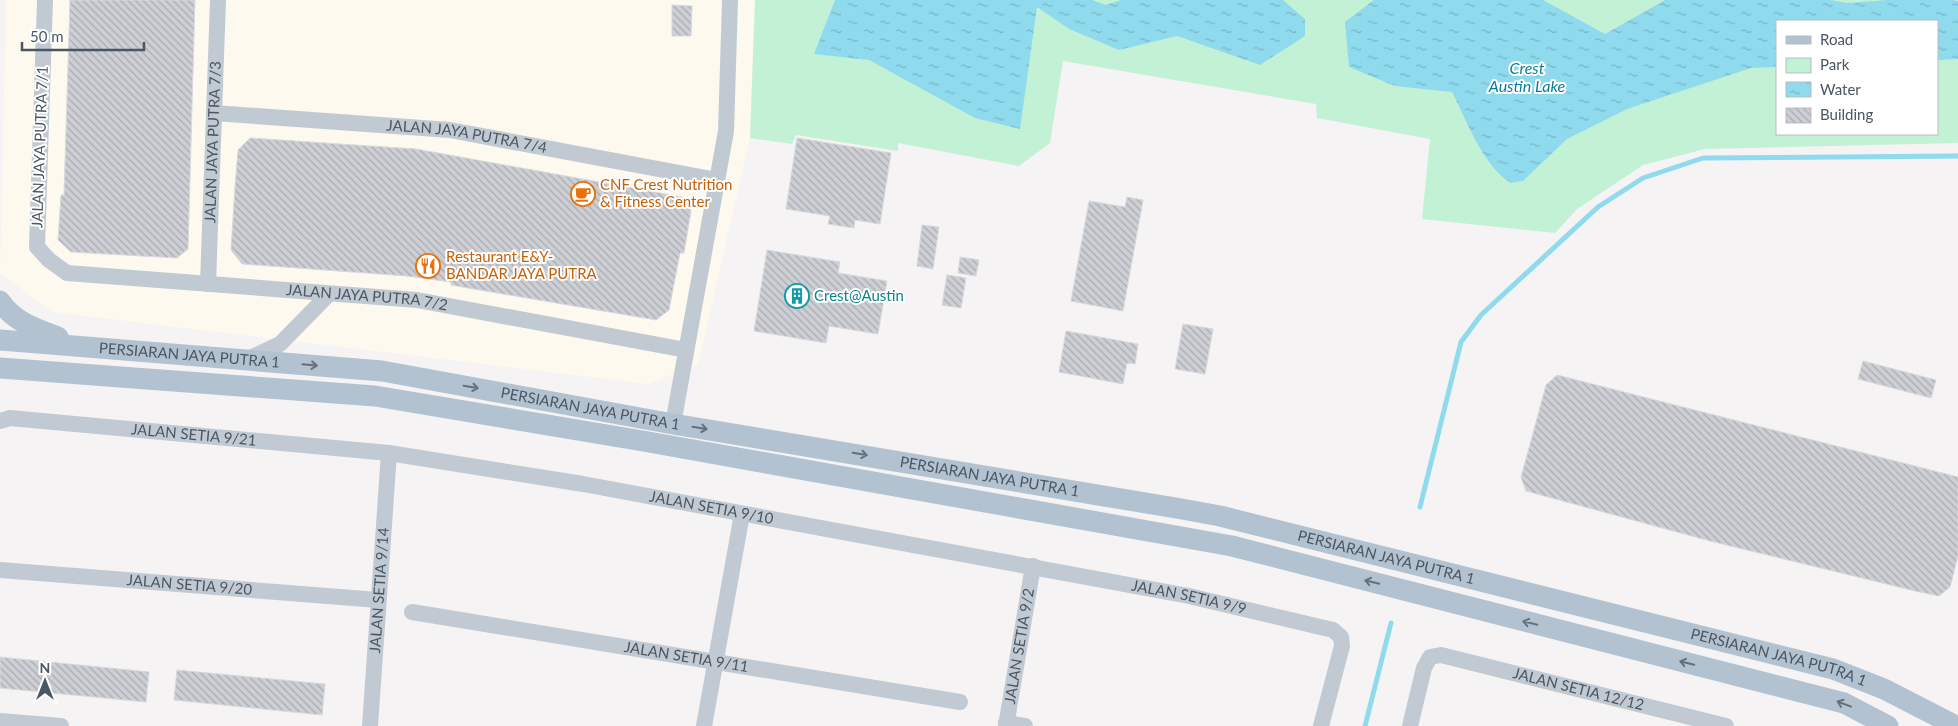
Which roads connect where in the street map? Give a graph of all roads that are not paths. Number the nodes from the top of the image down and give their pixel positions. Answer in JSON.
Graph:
{"nodes":[{"id":1,"x":45,"y":0,"type":"edge"},
{"id":2,"x":218,"y":0,"type":"edge"},
{"id":3,"x":730,"y":0,"type":"edge"},
{"id":4,"x":214,"y":113,"type":"junction"},
{"id":5,"x":717,"y":180,"type":"junction"},
{"id":6,"x":49,"y":260,"type":"joint"},
{"id":7,"x":208,"y":284,"type":"junction"},
{"id":8,"x":330,"y":294,"type":"junction"},
{"id":9,"x":0,"y":301,"type":"edge"},
{"id":10,"x":0,"y":340,"type":"edge"},
{"id":11,"x":88,"y":347,"type":"junction"},
{"id":12,"x":686,"y":350,"type":"junction"},
{"id":13,"x":246,"y":360,"type":"junction"},
{"id":14,"x":0,"y":368,"type":"edge"},
{"id":15,"x":60,"y":372,"type":"junction"},
{"id":16,"x":0,"y":383,"type":"edge"},
{"id":17,"x":0,"y":421,"type":"edge"},
{"id":18,"x":673,"y":424,"type":"junction"},
{"id":19,"x":389,"y":454,"type":"junction"},
{"id":20,"x":742,"y":514,"type":"junction"},
{"id":21,"x":1033,"y":566,"type":"junction"},
{"id":22,"x":0,"y":570,"type":"edge"},
{"id":23,"x":378,"y":600,"type":"junction"},
{"id":24,"x":412,"y":612,"type":"dead end"},
{"id":25,"x":715,"y":662,"type":"junction"},
{"id":26,"x":960,"y":702,"type":"dead end"},
{"id":27,"x":0,"y":721,"type":"edge"},
{"id":28,"x":1006,"y":724,"type":"edge"},
{"id":29,"x":60,"y":726,"type":"edge"},
{"id":30,"x":370,"y":726,"type":"edge"},
{"id":31,"x":704,"y":726,"type":"edge"},
{"id":32,"x":1025,"y":726,"type":"edge"},
{"id":33,"x":1321,"y":726,"type":"edge"},
{"id":34,"x":1410,"y":726,"type":"edge"},
{"id":35,"x":1726,"y":726,"type":"edge"},
{"id":36,"x":1888,"y":726,"type":"edge"},
{"id":37,"x":1956,"y":726,"type":"edge"}],
"edges":[{"from":1,"to":6,"type":"street","name":"JALAN JAYA PUTRA 7/1"},
{"from":2,"to":4,"type":"street","name":"JALAN JAYA PUTRA 7/3"},
{"from":3,"to":5,"type":"street"},
{"from":4,"to":5,"type":"street","name":"JALAN JAYA PUTRA 7/4"},
{"from":4,"to":7,"type":"street","name":"JALAN JAYA PUTRA 7/3"},
{"from":5,"to":12,"type":"street"},
{"from":6,"to":7,"type":"street","name":"JALAN JAYA PUTRA 7/2"},
{"from":7,"to":8,"type":"street","name":"JALAN JAYA PUTRA 7/2"},
{"from":8,"to":12,"type":"street","name":"JALAN JAYA PUTRA 7/2"},
{"from":8,"to":13,"type":"street"},
{"from":9,"to":11,"type":"main road"},
{"from":10,"to":11,"type":"main road","name":"PERSIARAN JAYA PUTRA 1"},
{"from":11,"to":13,"type":"main road","name":"PERSIARAN JAYA PUTRA 1"},
{"from":12,"to":18,"type":"street"},
{"from":13,"to":18,"type":"main road","name":"PERSIARAN JAYA PUTRA 1","one_way":true},
{"from":14,"to":15,"type":"main road","name":"PERSIARAN JAYA PUTRA 1"},
{"from":15,"to":16,"type":"main road"},
{"from":36,"to":15,"type":"main road","name":"PERSIARAN JAYA PUTRA 1","one_way":true},
{"from":17,"to":19,"type":"street","name":"JALAN SETIA 9/21"},
{"from":18,"to":37,"type":"main road","name":"PERSIARAN JAYA PUTRA 1","one_way":true},
{"from":19,"to":20,"type":"street","name":"JALAN SETIA 9/10"},
{"from":19,"to":23,"type":"street","name":"JALAN SETIA 9/14"},
{"from":20,"to":21,"type":"street","name":"JALAN SETIA 9/10"},
{"from":20,"to":25,"type":"street"},
{"from":21,"to":28,"type":"street","name":"JALAN SETIA 9/2"},
{"from":21,"to":33,"type":"street","name":"JALAN SETIA 9/9"},
{"from":22,"to":23,"type":"street","name":"JALAN SETIA 9/20"},
{"from":23,"to":30,"type":"street","name":"JALAN SETIA 9/14"},
{"from":24,"to":25,"type":"street","name":"JALAN SETIA 9/11"},
{"from":25,"to":26,"type":"street","name":"JALAN SETIA 9/11"},
{"from":25,"to":31,"type":"street"},
{"from":27,"to":29,"type":"street"},
{"from":28,"to":32,"type":"street"},
{"from":34,"to":35,"type":"street","name":"JALAN SETIA 12/12"}]}
